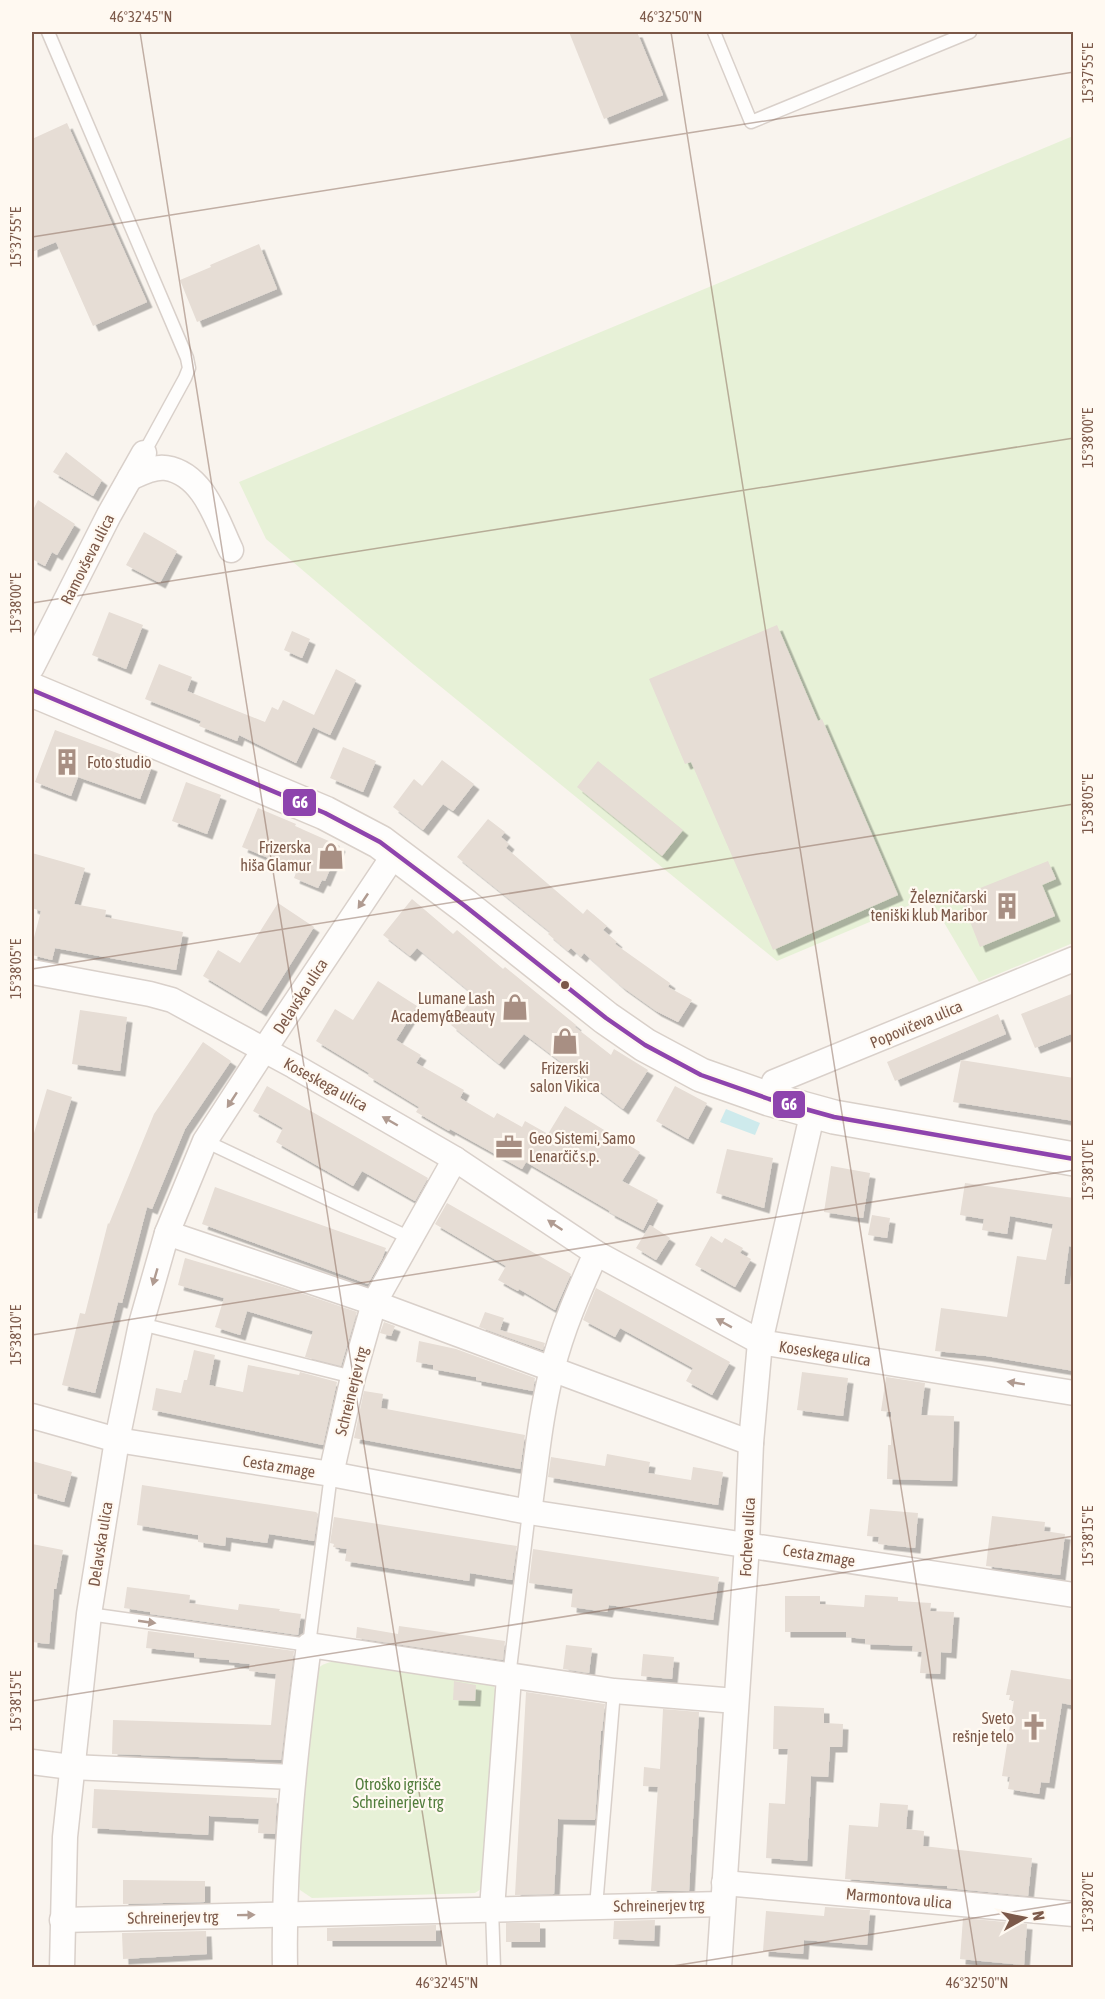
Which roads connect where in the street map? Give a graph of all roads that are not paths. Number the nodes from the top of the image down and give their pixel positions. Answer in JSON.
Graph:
{"nodes":[{"id":1,"x":48,"y":32,"type":"edge"},
{"id":2,"x":714,"y":32,"type":"edge"},
{"id":3,"x":970,"y":32,"type":"edge"},
{"id":4,"x":144,"y":453,"type":"joint"},
{"id":5,"x":130,"y":478,"type":"junction"},
{"id":6,"x":231,"y":550,"type":"dead end"},
{"id":7,"x":32,"y":667,"type":"edge"},
{"id":8,"x":32,"y":690,"type":"edge"},
{"id":9,"x":396,"y":852,"type":"junction"},
{"id":10,"x":1074,"y":959,"type":"edge"},
{"id":11,"x":32,"y":972,"type":"edge"},
{"id":12,"x":264,"y":1051,"type":"junction"},
{"id":13,"x":769,"y":1099,"type":"junction"},
{"id":14,"x":813,"y":1111,"type":"junction"},
{"id":15,"x":205,"y":1141,"type":"junction"},
{"id":16,"x":455,"y":1159,"type":"junction"},
{"id":17,"x":1074,"y":1159,"type":"edge"},
{"id":18,"x":167,"y":1233,"type":"junction"},
{"id":19,"x":410,"y":1238,"type":"junction"},
{"id":20,"x":596,"y":1253,"type":"junction"},
{"id":21,"x":374,"y":1303,"type":"junction"},
{"id":22,"x":141,"y":1324,"type":"junction"},
{"id":23,"x":760,"y":1342,"type":"junction"},
{"id":24,"x":552,"y":1371,"type":"junction"},
{"id":25,"x":353,"y":1377,"type":"junction"},
{"id":26,"x":1074,"y":1393,"type":"edge"},
{"id":27,"x":32,"y":1416,"type":"edge"},
{"id":28,"x":117,"y":1440,"type":"junction"},
{"id":29,"x":751,"y":1443,"type":"junction"},
{"id":30,"x":331,"y":1474,"type":"junction"},
{"id":31,"x":528,"y":1512,"type":"junction"},
{"id":32,"x":747,"y":1544,"type":"junction"},
{"id":33,"x":1074,"y":1595,"type":"edge"},
{"id":34,"x":89,"y":1614,"type":"junction"},
{"id":35,"x":309,"y":1644,"type":"junction"},
{"id":36,"x":509,"y":1677,"type":"junction"},
{"id":37,"x":614,"y":1692,"type":"junction"},
{"id":38,"x":736,"y":1701,"type":"junction"},
{"id":39,"x":32,"y":1762,"type":"edge"},
{"id":40,"x":71,"y":1767,"type":"junction"},
{"id":41,"x":292,"y":1777,"type":"junction"},
{"id":42,"x":723,"y":1893,"type":"junction"},
{"id":43,"x":596,"y":1906,"type":"junction"},
{"id":44,"x":492,"y":1909,"type":"junction"},
{"id":45,"x":284,"y":1914,"type":"junction"},
{"id":46,"x":1074,"y":1914,"type":"edge"},
{"id":47,"x":62,"y":1920,"type":"junction"},
{"id":48,"x":62,"y":1968,"type":"edge"},
{"id":49,"x":285,"y":1968,"type":"edge"},
{"id":50,"x":494,"y":1968,"type":"edge"},
{"id":51,"x":719,"y":1968,"type":"edge"}],
"edges":[{"from":1,"to":4,"type":"lane"},
{"from":2,"to":3,"type":"lane"},
{"from":4,"to":5,"type":"street","name":"Ramovševa ulica"},
{"from":5,"to":6,"type":"street"},
{"from":5,"to":7,"type":"street","name":"Ramovševa ulica"},
{"from":8,"to":9,"type":"street"},
{"from":9,"to":12,"type":"street","name":"Delavska ulica","one_way":true},
{"from":9,"to":13,"type":"street"},
{"from":10,"to":13,"type":"street","name":"Popovičeva ulica"},
{"from":11,"to":12,"type":"street","name":"Koseskega ulica"},
{"from":12,"to":15,"type":"street","name":"Delavska ulica","one_way":true},
{"from":16,"to":12,"type":"street","name":"Koseskega ulica","one_way":true},
{"from":13,"to":14,"type":"street"},
{"from":14,"to":17,"type":"street"},
{"from":14,"to":23,"type":"street","name":"Focheva ulica"},
{"from":15,"to":18,"type":"street","name":"Delavska ulica"},
{"from":15,"to":19,"type":"lane"},
{"from":16,"to":19,"type":"street","name":"Schreinerjev trg"},
{"from":20,"to":16,"type":"street","name":"Koseskega ulica","one_way":true},
{"from":18,"to":21,"type":"street"},
{"from":18,"to":22,"type":"street","name":"Delavska ulica","one_way":true},
{"from":19,"to":21,"type":"street","name":"Schreinerjev trg"},
{"from":23,"to":20,"type":"street","name":"Koseskega ulica","one_way":true},
{"from":20,"to":24,"type":"street"},
{"from":21,"to":24,"type":"street"},
{"from":21,"to":25,"type":"street","name":"Schreinerjev trg"},
{"from":22,"to":25,"type":"lane"},
{"from":22,"to":28,"type":"street","name":"Delavska ulica"},
{"from":26,"to":23,"type":"street","name":"Koseskega ulica","one_way":true},
{"from":23,"to":29,"type":"street","name":"Focheva ulica"},
{"from":24,"to":29,"type":"street"},
{"from":24,"to":31,"type":"street"},
{"from":25,"to":30,"type":"street","name":"Schreinerjev trg"},
{"from":27,"to":28,"type":"street","name":"Cesta zmage"},
{"from":28,"to":30,"type":"street","name":"Cesta zmage"},
{"from":28,"to":34,"type":"street","name":"Delavska ulica"},
{"from":29,"to":32,"type":"street","name":"Focheva ulica"},
{"from":30,"to":31,"type":"street","name":"Cesta zmage"},
{"from":30,"to":35,"type":"lane","name":"Schreinerjev trg"},
{"from":31,"to":32,"type":"street","name":"Cesta zmage"},
{"from":31,"to":36,"type":"lane"},
{"from":32,"to":33,"type":"street","name":"Cesta zmage"},
{"from":32,"to":38,"type":"street","name":"Focheva ulica"},
{"from":34,"to":35,"type":"lane","one_way":true},
{"from":34,"to":40,"type":"street","name":"Delavska ulica"},
{"from":35,"to":36,"type":"street"},
{"from":35,"to":41,"type":"street","name":"Schreinerjev trg"},
{"from":36,"to":37,"type":"street"},
{"from":36,"to":44,"type":"street"},
{"from":37,"to":38,"type":"street"},
{"from":37,"to":43,"type":"lane","name":"Schreinerjev trg"},
{"from":38,"to":42,"type":"street","name":"Focheva ulica"},
{"from":39,"to":40,"type":"street"},
{"from":40,"to":41,"type":"street"},
{"from":40,"to":47,"type":"street","name":"Delavska ulica"},
{"from":41,"to":45,"type":"street","name":"Schreinerjev trg"},
{"from":42,"to":43,"type":"street","name":"Schreinerjev trg"},
{"from":42,"to":46,"type":"street","name":"Marmontova ulica"},
{"from":42,"to":51,"type":"street","name":"Focheva ulica"},
{"from":43,"to":44,"type":"street","name":"Schreinerjev trg"},
{"from":44,"to":45,"type":"street","name":"Schreinerjev trg"},
{"from":44,"to":50,"type":"lane"},
{"from":47,"to":45,"type":"street","name":"Schreinerjev trg","one_way":true},
{"from":45,"to":49,"type":"street","name":"Schreinerjev trg"},
{"from":47,"to":48,"type":"street","name":"Delavska ulica"}]}
